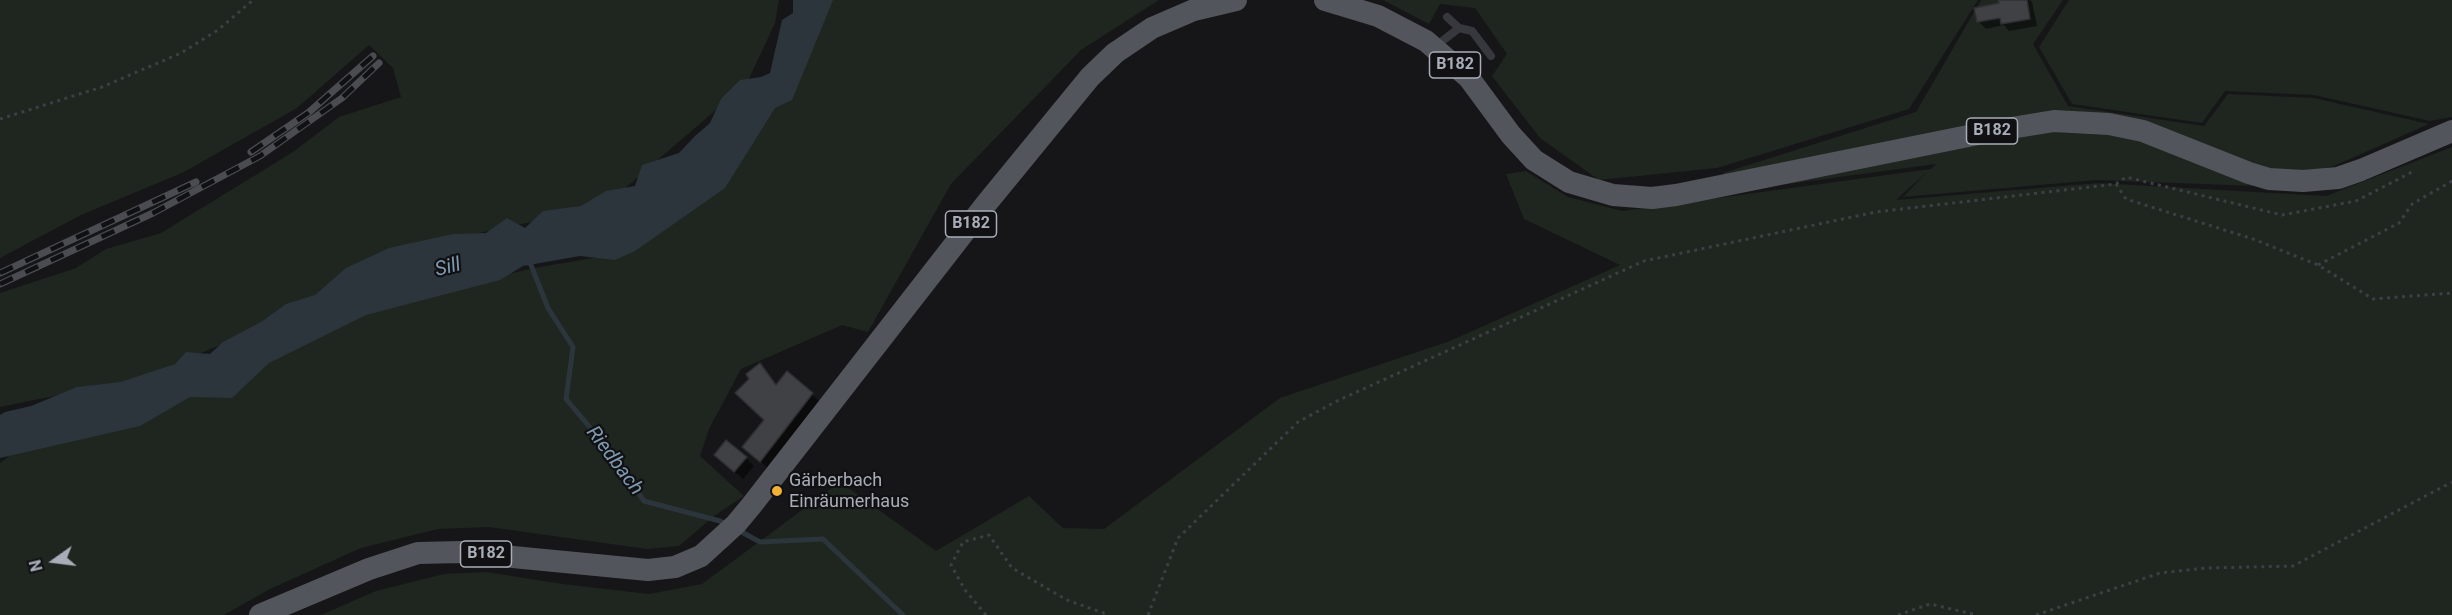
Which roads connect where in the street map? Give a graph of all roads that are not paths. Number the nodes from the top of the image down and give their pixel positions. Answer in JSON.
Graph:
{"nodes":[{"id":1,"x":1236,"y":0,"type":"edge"},
{"id":2,"x":1325,"y":0,"type":"edge"},
{"id":3,"x":1447,"y":16,"type":"dead end"},
{"id":4,"x":1459,"y":28,"type":"junction"},
{"id":5,"x":1434,"y":46,"type":"junction"},
{"id":6,"x":1491,"y":56,"type":"dead end"},
{"id":7,"x":2452,"y":131,"type":"edge"},
{"id":8,"x":260,"y":615,"type":"edge"}],
"edges":[{"from":1,"to":8,"type":"main road","number":"B182"},
{"from":2,"to":5,"type":"main road","number":"B182"},
{"from":3,"to":4,"type":"lane"},
{"from":4,"to":5,"type":"lane"},
{"from":4,"to":6,"type":"lane"},
{"from":5,"to":7,"type":"main road","number":"B182"}]}
